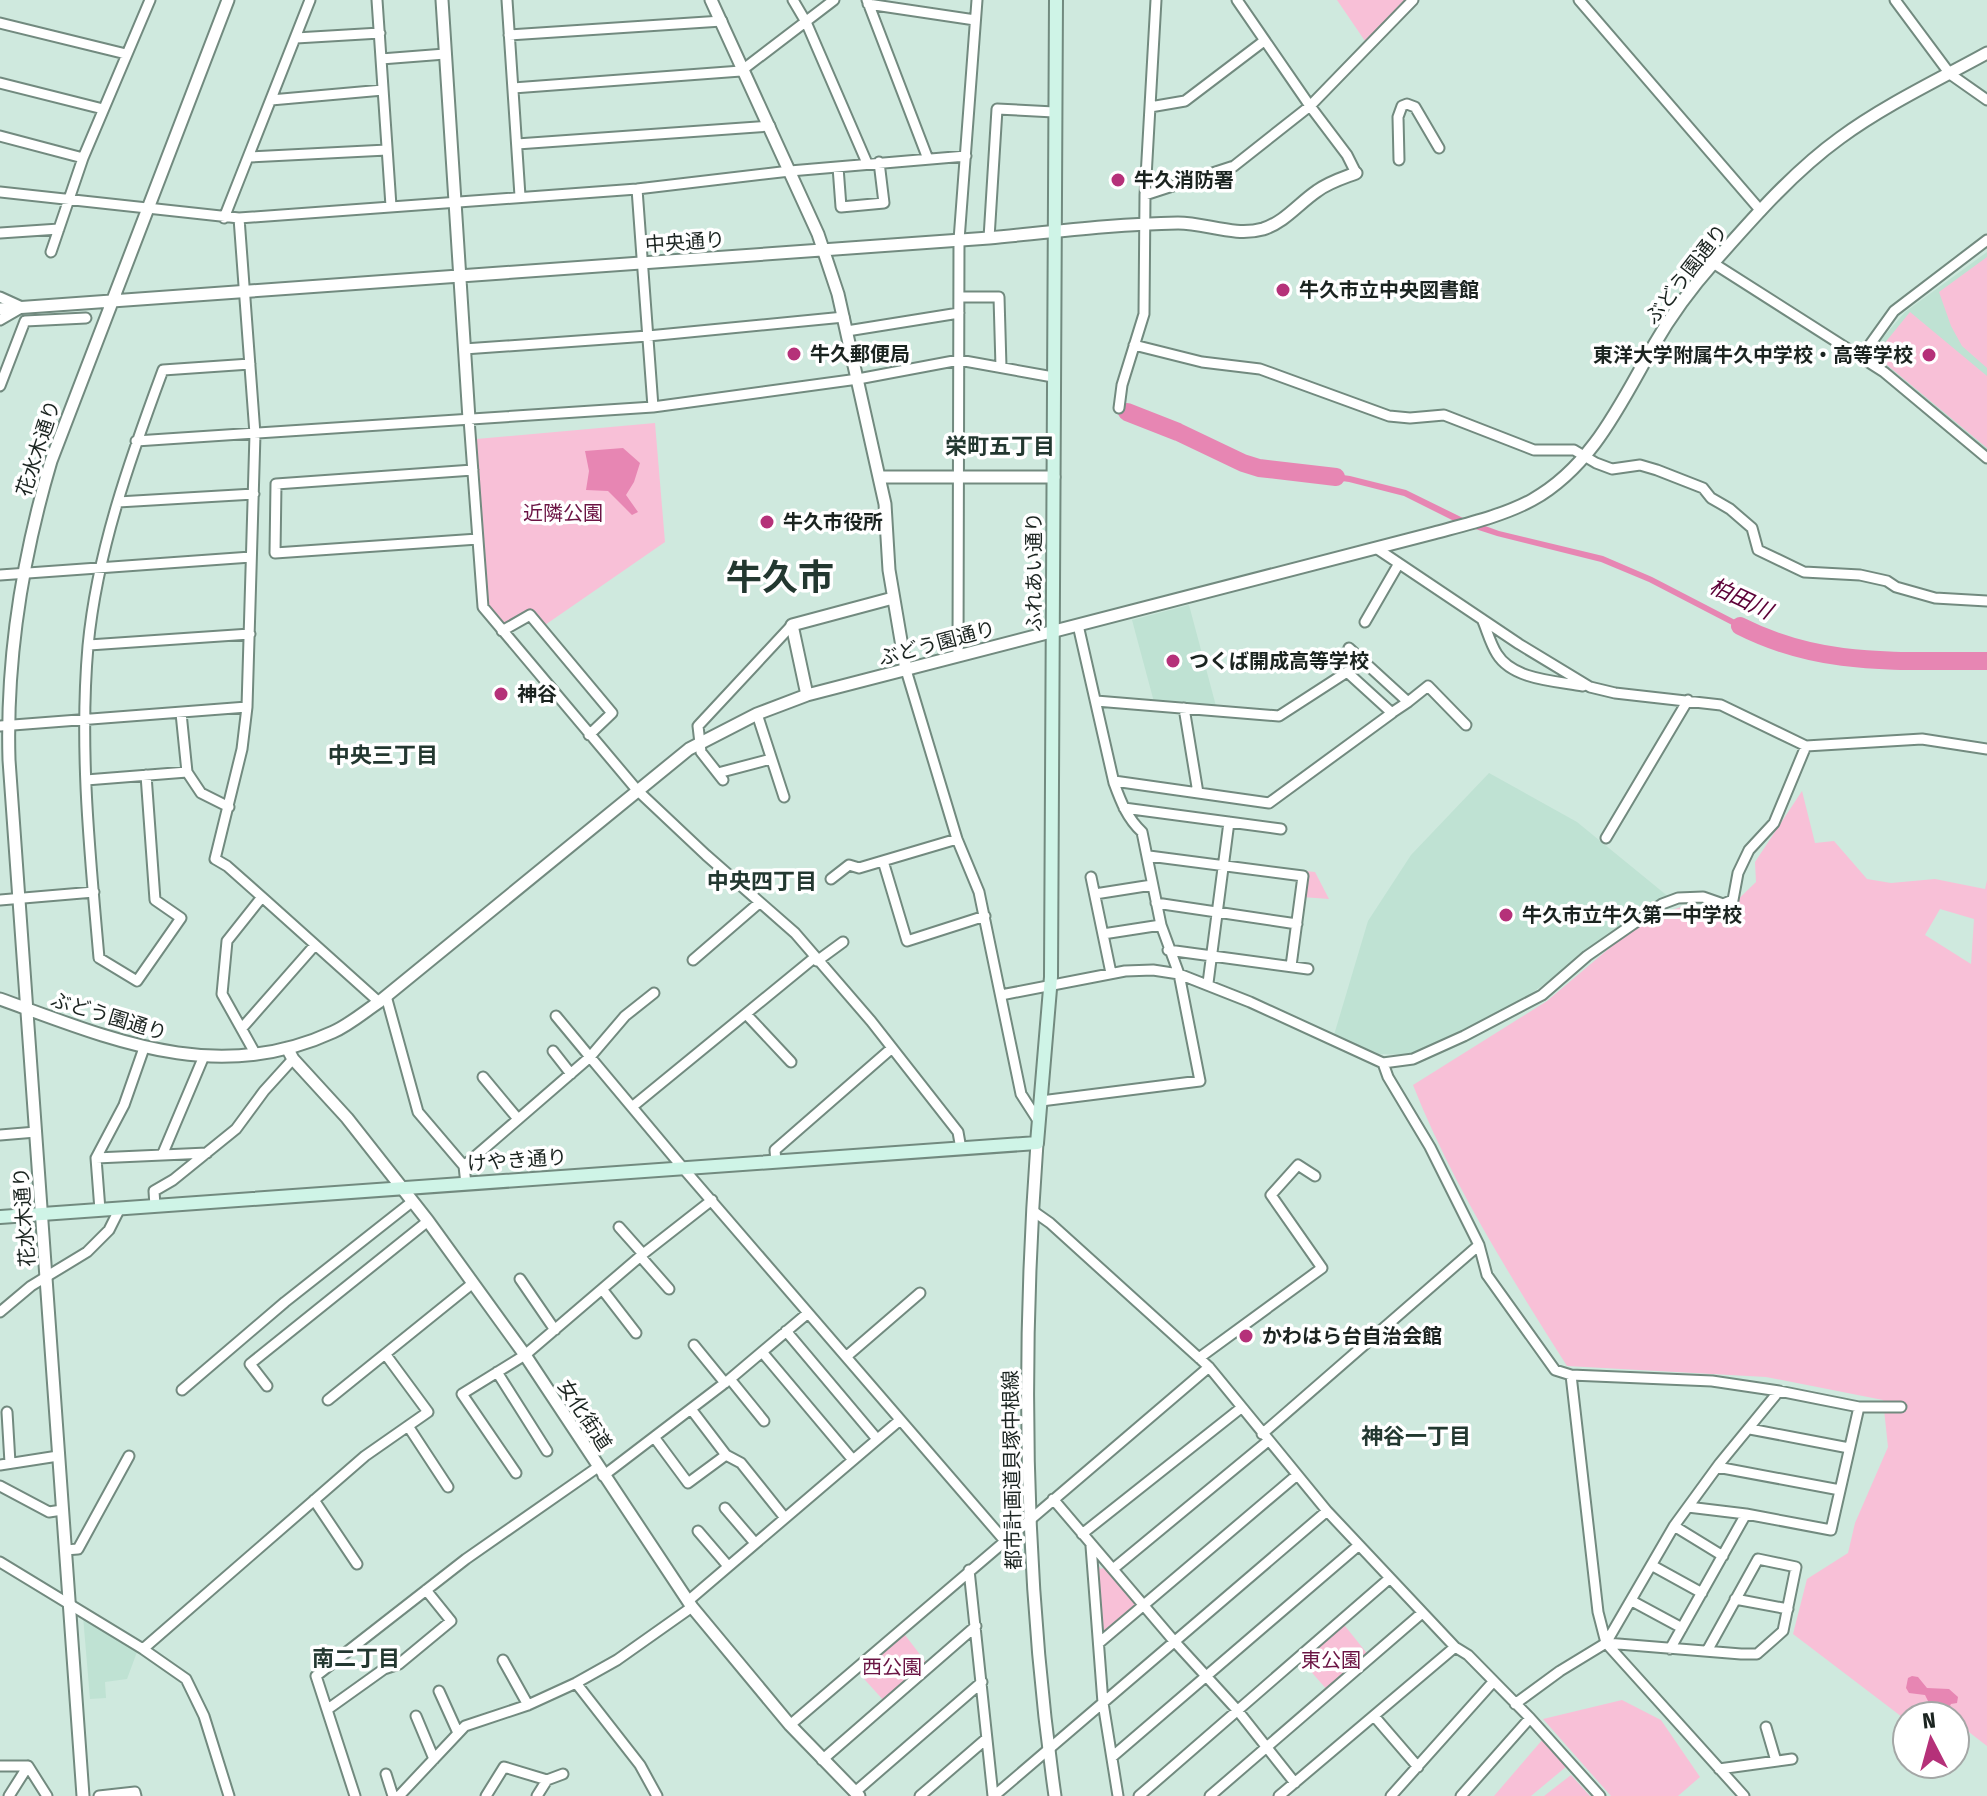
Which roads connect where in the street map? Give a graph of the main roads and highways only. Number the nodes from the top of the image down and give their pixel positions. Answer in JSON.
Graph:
{"nodes":[{"id":1,"x":1056,"y":0,"type":"edge"},
{"id":2,"x":1037,"y":1143,"type":"joint"},
{"id":3,"x":0,"y":1217,"type":"edge"}],
"edges":[{"from":1,"to":2,"type":"main road","name":"ふれあい通り"},
{"from":2,"to":3,"type":"main road","name":"けやき通り"}]}
